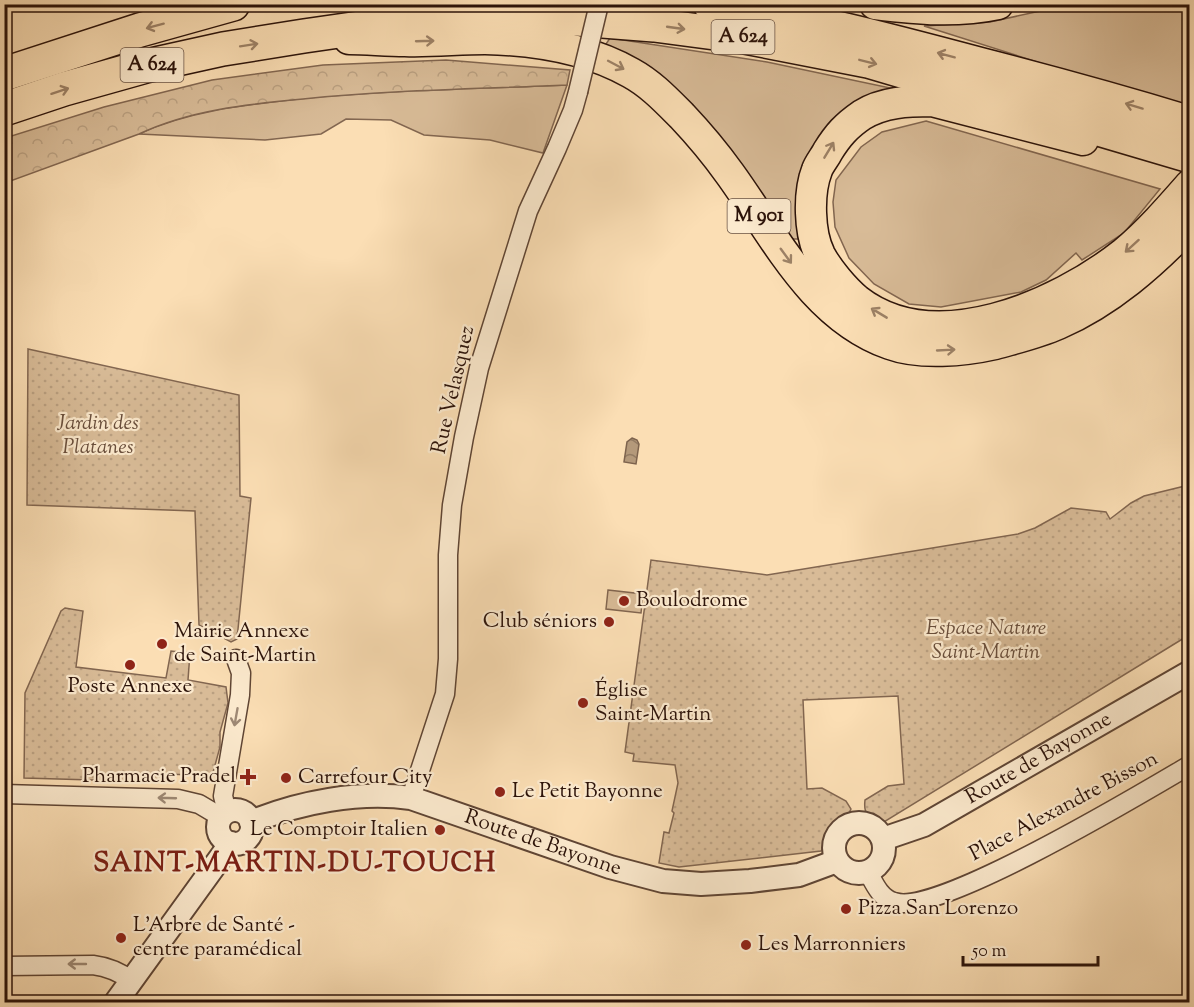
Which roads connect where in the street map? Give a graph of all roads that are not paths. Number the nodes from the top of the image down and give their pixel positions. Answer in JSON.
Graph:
{"nodes":[{"id":1,"x":233,"y":4,"type":"edge"},
{"id":2,"x":599,"y":4,"type":"edge"},
{"id":3,"x":710,"y":4,"type":"edge"},
{"id":4,"x":875,"y":4,"type":"edge"},
{"id":5,"x":998,"y":4,"type":"edge"},
{"id":6,"x":304,"y":36,"type":"junction"},
{"id":7,"x":4,"y":74,"type":"edge"},
{"id":8,"x":4,"y":109,"type":"edge"},
{"id":9,"x":1190,"y":123,"type":"edge"},
{"id":10,"x":1179,"y":153,"type":"edge"},
{"id":11,"x":1184,"y":204,"type":"edge"},
{"id":12,"x":236,"y":659,"type":"dead end"},
{"id":13,"x":1190,"y":672,"type":"edge"},
{"id":14,"x":1190,"y":765,"type":"edge"},
{"id":15,"x":4,"y":794,"type":"edge"},
{"id":16,"x":411,"y":798,"type":"junction"},
{"id":17,"x":224,"y":814,"type":"junction"},
{"id":18,"x":251,"y":822,"type":"junction"},
{"id":19,"x":883,"y":839,"type":"junction"},
{"id":20,"x":231,"y":843,"type":"junction"},
{"id":21,"x":837,"y":861,"type":"junction"},
{"id":22,"x":868,"y":872,"type":"junction"},
{"id":23,"x":4,"y":966,"type":"edge"},
{"id":24,"x":132,"y":981,"type":"junction"},
{"id":25,"x":116,"y":1002,"type":"edge"}],
"edges":[{"from":1,"to":7,"type":"highway","number":"A 624","one_way":true},
{"from":2,"to":16,"type":"street","name":"Rue Velasquez","bridge":true},
{"from":9,"to":3,"type":"highway","number":"A 624","one_way":true},
{"from":4,"to":5,"type":"highway"},
{"from":8,"to":6,"type":"highway","number":"A 624","one_way":true},
{"from":6,"to":10,"type":"highway","number":"A 624","one_way":true},
{"from":6,"to":11,"type":"highway","number":"M 901","one_way":true},
{"from":11,"to":10,"type":"highway","number":"M 901","one_way":true},
{"from":12,"to":17,"type":"street","one_way":true},
{"from":13,"to":19,"type":"street","name":"Route de Bayonne"},
{"from":14,"to":22,"type":"street","name":"Place Alexandre Bisson"},
{"from":17,"to":15,"type":"street","one_way":true},
{"from":16,"to":18,"type":"street","name":"Route de Bayonne"},
{"from":16,"to":21,"type":"street","name":"Route de Bayonne"},
{"from":17,"to":18,"type":"street"},
{"from":17,"to":20,"type":"street"},
{"from":18,"to":20,"type":"street"},
{"from":19,"to":21,"type":"street"},
{"from":19,"to":22,"type":"street"},
{"from":20,"to":24,"type":"street"},
{"from":21,"to":22,"type":"street"},
{"from":24,"to":23,"type":"street","one_way":true},
{"from":24,"to":25,"type":"street"}]}
